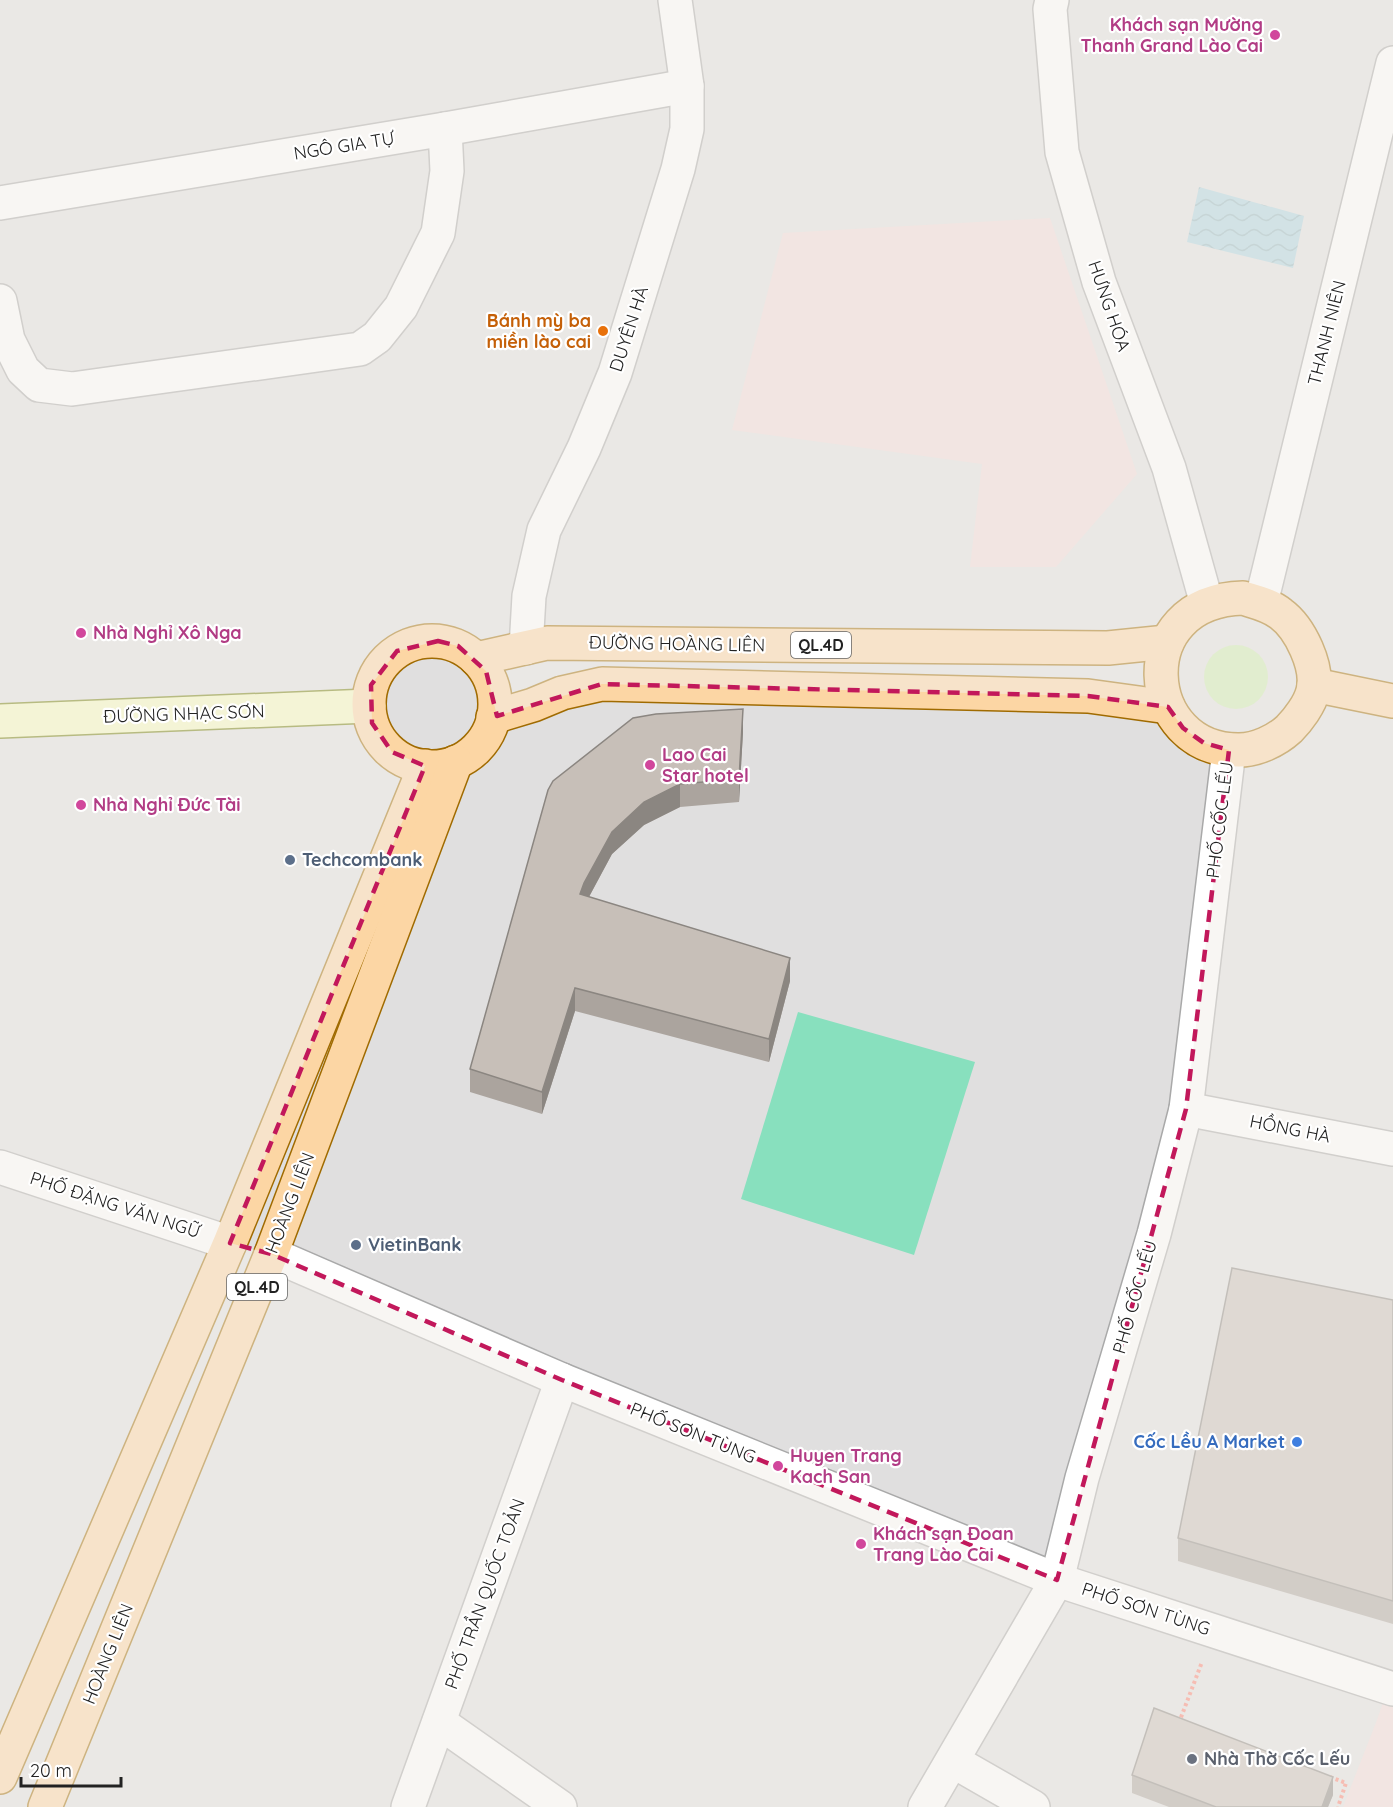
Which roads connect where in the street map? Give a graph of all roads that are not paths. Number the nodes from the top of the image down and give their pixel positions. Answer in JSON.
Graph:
{"nodes":[{"id":1,"x":675,"y":0,"type":"edge"},
{"id":2,"x":1052,"y":0,"type":"edge"},
{"id":3,"x":1393,"y":63,"type":"edge"},
{"id":4,"x":687,"y":86,"type":"junction"},
{"id":5,"x":445,"y":129,"type":"junction"},
{"id":6,"x":0,"y":203,"type":"edge"},
{"id":7,"x":0,"y":301,"type":"edge"},
{"id":8,"x":1261,"y":603,"type":"junction"},
{"id":9,"x":1207,"y":604,"type":"junction"},
{"id":10,"x":1167,"y":642,"type":"junction"},
{"id":11,"x":526,"y":648,"type":"junction"},
{"id":12,"x":476,"y":659,"type":"junction"},
{"id":13,"x":1314,"y":685,"type":"junction"},
{"id":14,"x":1393,"y":701,"type":"edge"},
{"id":15,"x":369,"y":706,"type":"junction"},
{"id":16,"x":1168,"y":707,"type":"junction"},
{"id":17,"x":493,"y":717,"type":"junction"},
{"id":18,"x":0,"y":721,"type":"edge"},
{"id":19,"x":1229,"y":750,"type":"junction"},
{"id":20,"x":440,"y":764,"type":"junction"},
{"id":21,"x":1186,"y":1108,"type":"junction"},
{"id":22,"x":1393,"y":1149,"type":"edge"},
{"id":23,"x":0,"y":1167,"type":"edge"},
{"id":24,"x":230,"y":1243,"type":"junction"},
{"id":25,"x":271,"y":1254,"type":"junction"},
{"id":26,"x":562,"y":1380,"type":"junction"},
{"id":27,"x":1057,"y":1580,"type":"junction"},
{"id":28,"x":1393,"y":1689,"type":"edge"},
{"id":29,"x":439,"y":1722,"type":"junction"},
{"id":30,"x":953,"y":1761,"type":"junction"},
{"id":31,"x":0,"y":1777,"type":"edge"},
{"id":32,"x":45,"y":1807,"type":"edge"},
{"id":33,"x":408,"y":1807,"type":"edge"},
{"id":34,"x":560,"y":1807,"type":"edge"},
{"id":35,"x":925,"y":1807,"type":"edge"},
{"id":36,"x":1033,"y":1807,"type":"edge"}],
"edges":[{"from":1,"to":4,"type":"street","name":"DUYÊN HÀ"},
{"from":2,"to":9,"type":"street","name":"HƯNG HÓA"},
{"from":3,"to":8,"type":"street","name":"THANH NIÊN"},
{"from":4,"to":5,"type":"street","name":"NGÔ GIA TỰ"},
{"from":4,"to":11,"type":"street","name":"DUYÊN HÀ"},
{"from":5,"to":6,"type":"street","name":"NGÔ GIA TỰ"},
{"from":5,"to":7,"type":"street"},
{"from":8,"to":9,"type":"main road"},
{"from":8,"to":13,"type":"main road"},
{"from":9,"to":10,"type":"main road"},
{"from":10,"to":11,"type":"main road","name":"ĐƯỜNG HOÀNG LIÊN","number":"QL.4D"},
{"from":10,"to":16,"type":"main road"},
{"from":11,"to":12,"type":"main road","name":"ĐƯỜNG HOÀNG LIÊN","number":"QL.4D"},
{"from":12,"to":15,"type":"main road"},
{"from":12,"to":17,"type":"main road"},
{"from":13,"to":14,"type":"main road"},
{"from":13,"to":19,"type":"main road"},
{"from":15,"to":18,"type":"main road","name":"ĐƯỜNG NHẠC SƠN"},
{"from":15,"to":20,"type":"main road"},
{"from":16,"to":17,"type":"main road"},
{"from":16,"to":19,"type":"main road"},
{"from":17,"to":20,"type":"main road"},
{"from":19,"to":21,"type":"street","name":"PHỐ CỐC LẾU"},
{"from":20,"to":24,"type":"main road","number":"QL.4D"},
{"from":20,"to":25,"type":"main road","name":"HOÀNG LIÊN","number":"QL.4D"},
{"from":21,"to":22,"type":"street","name":"HỒNG HÀ"},
{"from":21,"to":27,"type":"street","name":"PHỐ CỐC LẾU"},
{"from":23,"to":24,"type":"street","name":"PHỐ ĐẶNG VĂN NGỮ"},
{"from":24,"to":25,"type":"main road"},
{"from":24,"to":31,"type":"main road","number":"QL.4D"},
{"from":25,"to":26,"type":"street","name":"PHỐ SƠN TÙNG"},
{"from":25,"to":32,"type":"main road","name":"HOÀNG LIÊN","number":"QL.4D"},
{"from":26,"to":27,"type":"street","name":"PHỐ SƠN TÙNG"},
{"from":26,"to":29,"type":"street","name":"PHỐ TRẦN QUỐC TOẢN"},
{"from":27,"to":28,"type":"street","name":"PHỐ SƠN TÙNG"},
{"from":27,"to":30,"type":"street","name":"PHỐ CỐC LẾU"},
{"from":29,"to":33,"type":"street","name":"PHỐ TRẦN QUỐC TOẢN"},
{"from":29,"to":34,"type":"street"},
{"from":30,"to":35,"type":"street","name":"PHỐ CỐC LẾU"},
{"from":30,"to":36,"type":"street"}]}
